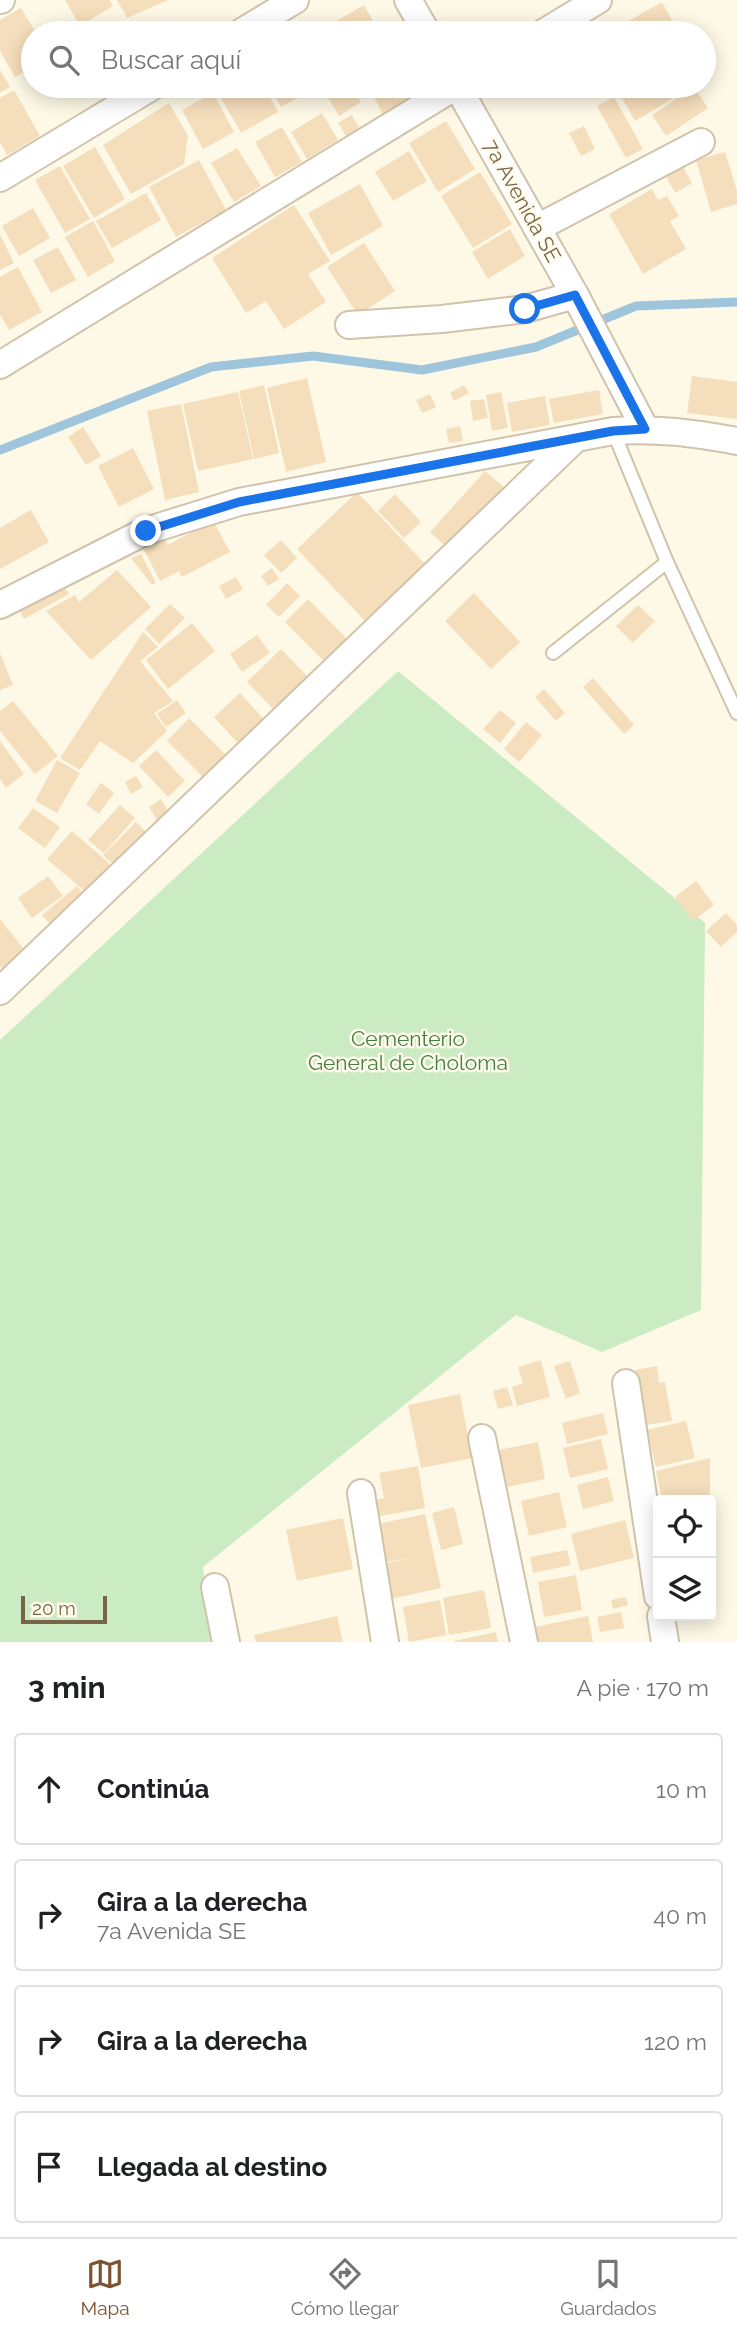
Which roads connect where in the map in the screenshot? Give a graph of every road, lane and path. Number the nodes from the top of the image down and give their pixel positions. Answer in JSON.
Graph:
{"nodes":[{"id":1,"x":295,"y":0,"type":"edge"},
{"id":2,"x":408,"y":0,"type":"edge"},
{"id":3,"x":598,"y":0,"type":"edge"},
{"id":4,"x":260,"y":21,"type":"edge"},
{"id":5,"x":420,"y":21,"type":"edge"},
{"id":6,"x":563,"y":21,"type":"edge"},
{"id":7,"x":133,"y":98,"type":"edge"},
{"id":8,"x":437,"y":98,"type":"edge"},
{"id":9,"x":464,"y":98,"type":"edge"},
{"id":10,"x":701,"y":142,"type":"dead end"},
{"id":11,"x":0,"y":178,"type":"edge"},
{"id":12,"x":537,"y":228,"type":"junction"},
{"id":13,"x":578,"y":301,"type":"junction"},
{"id":14,"x":349,"y":325,"type":"dead end"},
{"id":15,"x":0,"y":365,"type":"edge"},
{"id":16,"x":645,"y":429,"type":"junction"},
{"id":17,"x":613,"y":431,"type":"junction"},
{"id":18,"x":575,"y":440,"type":"junction"},
{"id":19,"x":737,"y":441,"type":"edge"},
{"id":20,"x":667,"y":562,"type":"junction"},
{"id":21,"x":0,"y":605,"type":"edge"},
{"id":22,"x":553,"y":653,"type":"dead end"},
{"id":23,"x":737,"y":713,"type":"edge"},
{"id":24,"x":0,"y":991,"type":"edge"},
{"id":25,"x":626,"y":1383,"type":"dead end"},
{"id":26,"x":482,"y":1438,"type":"dead end"},
{"id":27,"x":361,"y":1493,"type":"dead end"},
{"id":28,"x":653,"y":1564,"type":"edge"},
{"id":29,"x":215,"y":1587,"type":"dead end"},
{"id":30,"x":662,"y":1621,"type":"edge"},
{"id":31,"x":226,"y":1642,"type":"edge"},
{"id":32,"x":385,"y":1642,"type":"edge"},
{"id":33,"x":524,"y":1642,"type":"edge"},
{"id":34,"x":665,"y":1642,"type":"edge"}],
"edges":[{"from":1,"to":4,"type":"street"},
{"from":2,"to":5,"type":"street"},
{"from":3,"to":6,"type":"street"},
{"from":7,"to":11,"type":"street"},
{"from":8,"to":15,"type":"street"},
{"from":9,"to":12,"type":"street","name":"7a Avenida SE"},
{"from":10,"to":12,"type":"street"},
{"from":12,"to":13,"type":"street","name":"7a Avenida SE"},
{"from":13,"to":14,"type":"street"},
{"from":13,"to":16,"type":"street","name":"7a Avenida SE"},
{"from":16,"to":17,"type":"street"},
{"from":16,"to":19,"type":"street"},
{"from":17,"to":18,"type":"street"},
{"from":17,"to":20,"type":"lane"},
{"from":18,"to":21,"type":"street"},
{"from":18,"to":24,"type":"street"},
{"from":20,"to":22,"type":"lane"},
{"from":20,"to":23,"type":"lane"},
{"from":25,"to":28,"type":"street"},
{"from":26,"to":33,"type":"street"},
{"from":27,"to":32,"type":"street"},
{"from":29,"to":31,"type":"street"},
{"from":30,"to":34,"type":"street"}]}
